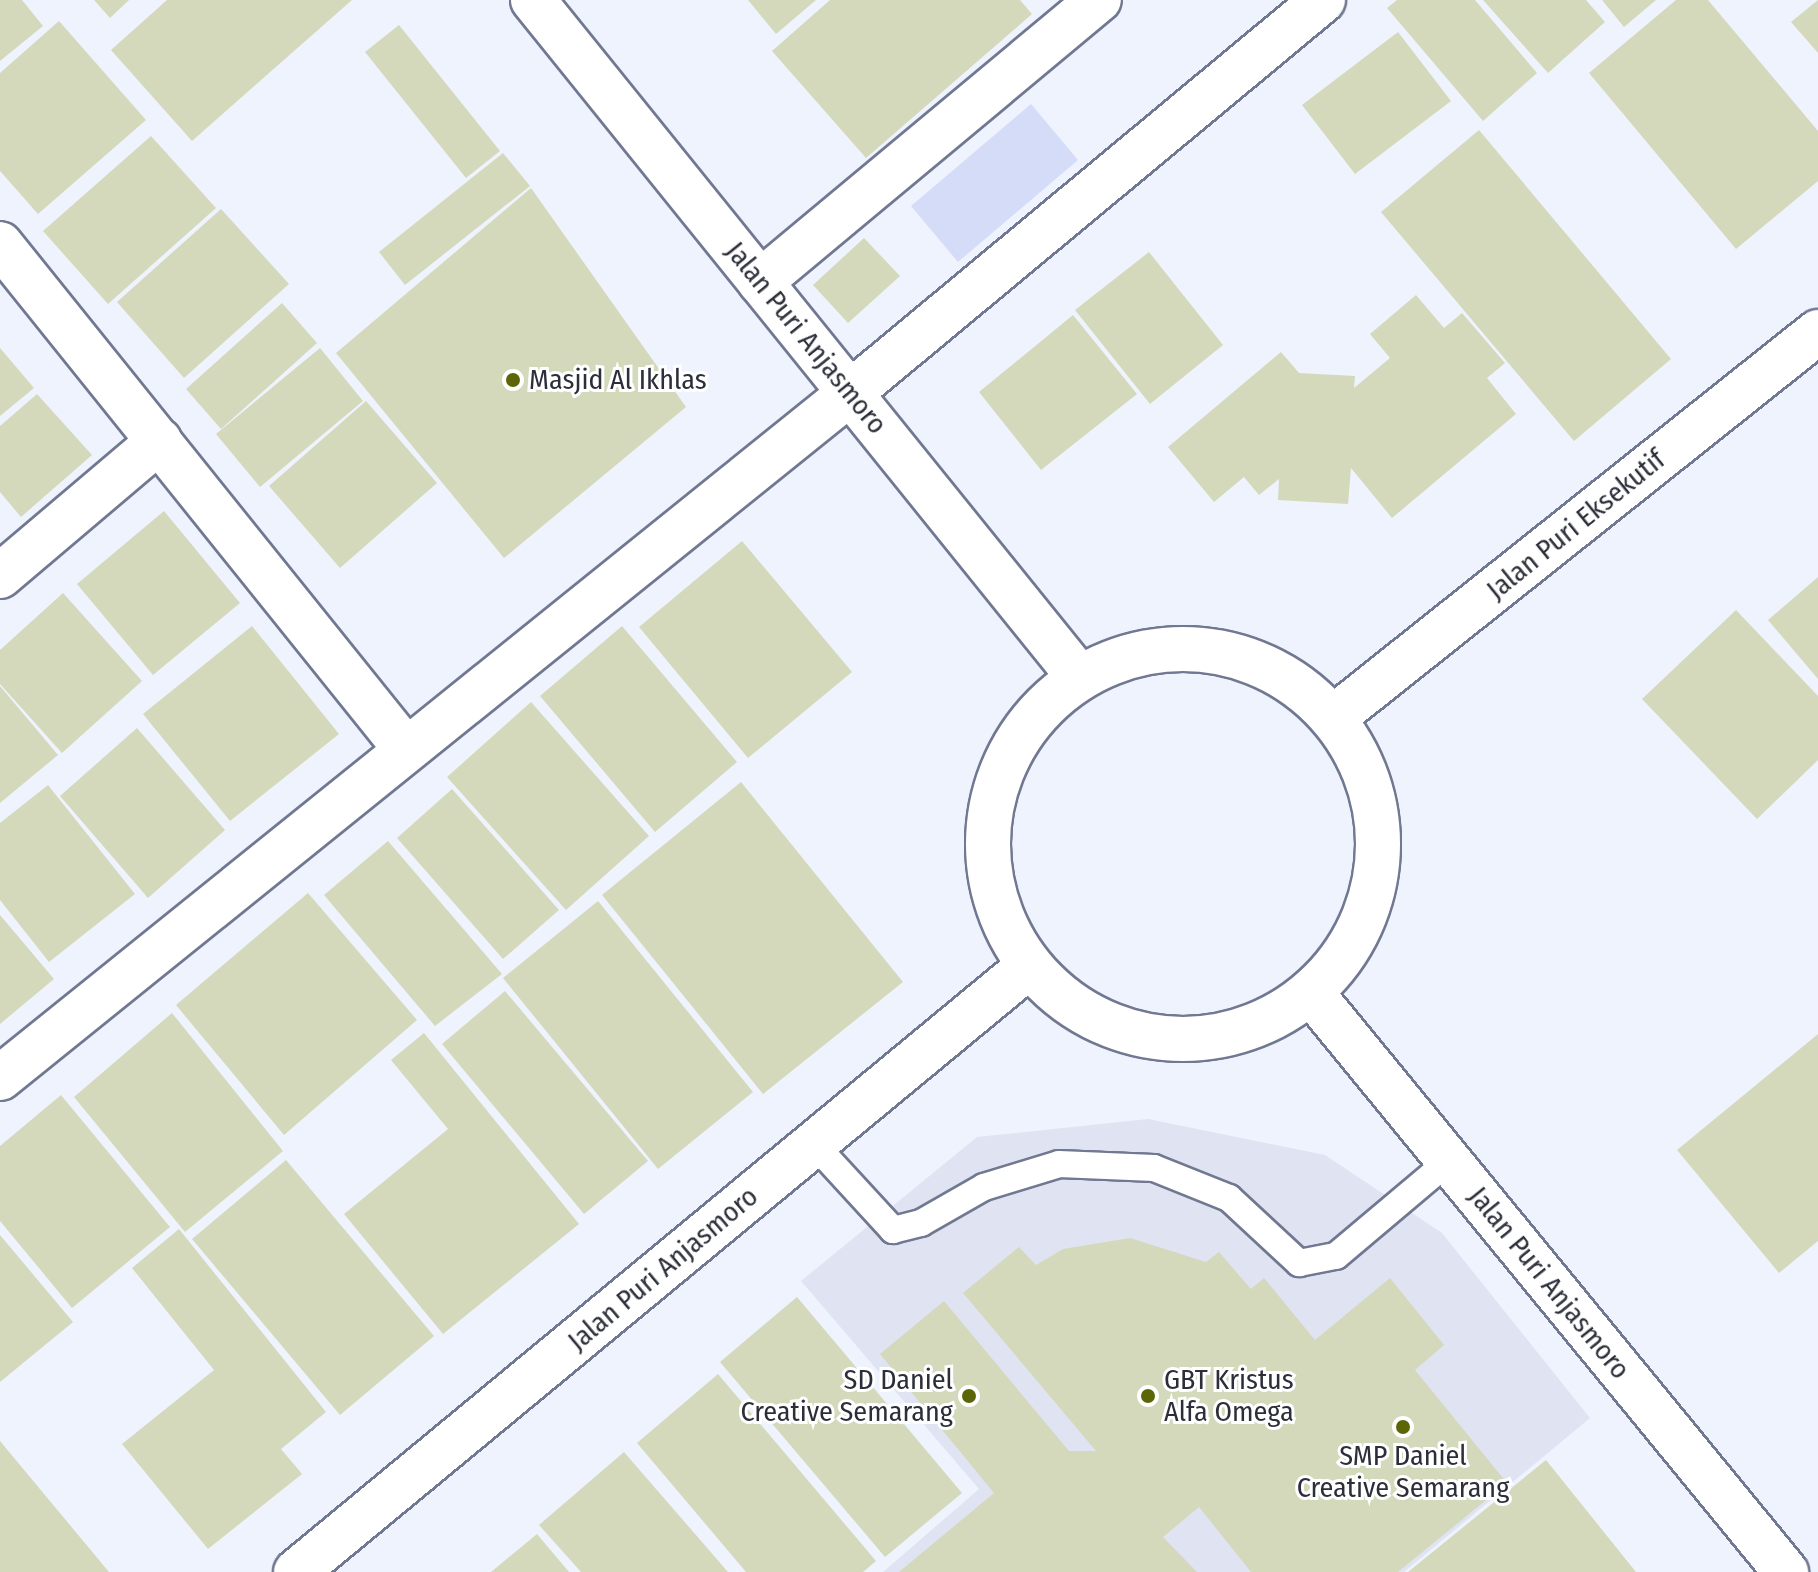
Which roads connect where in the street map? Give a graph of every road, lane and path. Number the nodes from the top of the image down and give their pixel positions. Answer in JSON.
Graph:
{"nodes":[{"id":1,"x":533,"y":0,"type":"edge"},
{"id":2,"x":1099,"y":0,"type":"edge"},
{"id":3,"x":1306,"y":5,"type":"edge"},
{"id":4,"x":0,"y":244,"type":"edge"},
{"id":5,"x":760,"y":282,"type":"junction"},
{"id":6,"x":1818,"y":332,"type":"edge"},
{"id":7,"x":850,"y":393,"type":"junction"},
{"id":8,"x":159,"y":441,"type":"junction"},
{"id":9,"x":0,"y":576,"type":"edge"},
{"id":10,"x":1079,"y":677,"type":"junction"},
{"id":11,"x":1333,"y":718,"type":"junction"},
{"id":12,"x":405,"y":748,"type":"junction"},
{"id":13,"x":1029,"y":966,"type":"junction"},
{"id":14,"x":1312,"y":994,"type":"junction"},
{"id":15,"x":0,"y":1078,"type":"edge"},
{"id":16,"x":814,"y":1144,"type":"junction"},
{"id":17,"x":1449,"y":1161,"type":"junction"},
{"id":18,"x":296,"y":1572,"type":"edge"},
{"id":19,"x":1786,"y":1572,"type":"edge"}],
"edges":[{"from":1,"to":5,"type":"street","name":"Jalan Puri Anjasmoro"},
{"from":2,"to":5,"type":"street"},
{"from":3,"to":7,"type":"street"},
{"from":4,"to":8,"type":"street"},
{"from":5,"to":7,"type":"street","name":"Jalan Puri Anjasmoro"},
{"from":6,"to":11,"type":"street","name":"Jalan Puri Eksekutif"},
{"from":7,"to":10,"type":"street","name":"Jalan Puri Anjasmoro"},
{"from":7,"to":12,"type":"street"},
{"from":8,"to":9,"type":"street"},
{"from":8,"to":12,"type":"street"},
{"from":10,"to":11,"type":"street"},
{"from":10,"to":13,"type":"street"},
{"from":11,"to":14,"type":"street"},
{"from":12,"to":15,"type":"street"},
{"from":13,"to":14,"type":"street"},
{"from":13,"to":16,"type":"street","name":"Jalan Puri Anjasmoro"},
{"from":14,"to":17,"type":"street","name":"Jalan Puri Anjasmoro"},
{"from":16,"to":17,"type":"lane"},
{"from":16,"to":18,"type":"street","name":"Jalan Puri Anjasmoro"},
{"from":17,"to":19,"type":"street","name":"Jalan Puri Anjasmoro"}]}
